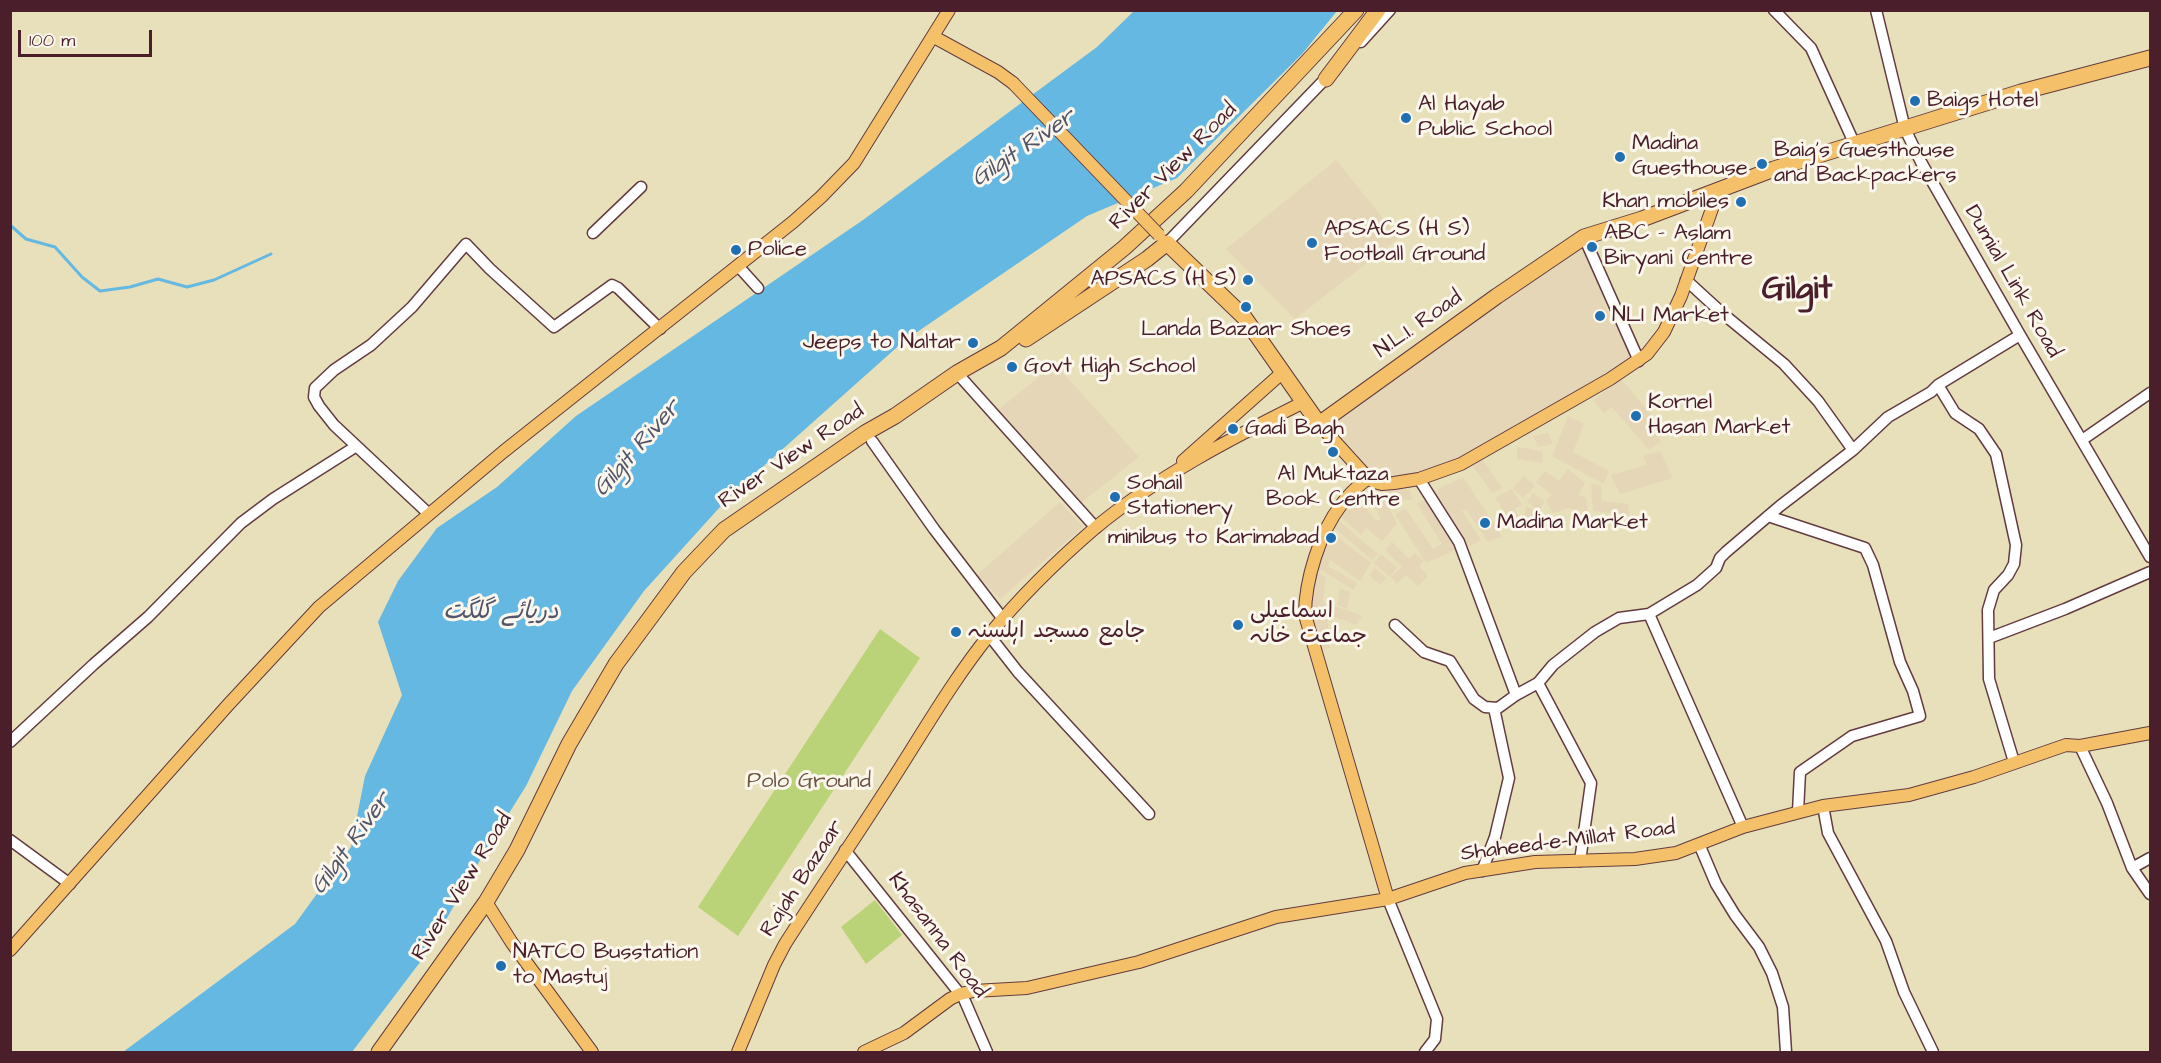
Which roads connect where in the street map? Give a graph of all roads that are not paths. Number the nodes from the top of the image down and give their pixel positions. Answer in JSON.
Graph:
{"nodes":[{"id":1,"x":949,"y":10,"type":"edge"},
{"id":2,"x":1356,"y":10,"type":"edge"},
{"id":3,"x":1378,"y":10,"type":"edge"},
{"id":4,"x":1390,"y":10,"type":"edge"},
{"id":5,"x":1774,"y":10,"type":"edge"},
{"id":6,"x":1876,"y":10,"type":"edge"},
{"id":7,"x":934,"y":37,"type":"junction"},
{"id":8,"x":2151,"y":58,"type":"edge"},
{"id":9,"x":1326,"y":79,"type":"junction"},
{"id":10,"x":1905,"y":129,"type":"junction"},
{"id":11,"x":1855,"y":145,"type":"junction"},
{"id":12,"x":641,"y":187,"type":"dead end"},
{"id":13,"x":1719,"y":189,"type":"junction"},
{"id":14,"x":592,"y":233,"type":"dead end"},
{"id":15,"x":1584,"y":237,"type":"junction"},
{"id":16,"x":1163,"y":239,"type":"junction"},
{"id":17,"x":739,"y":267,"type":"junction"},
{"id":18,"x":1686,"y":280,"type":"junction"},
{"id":19,"x":758,"y":288,"type":"dead end"},
{"id":20,"x":660,"y":329,"type":"junction"},
{"id":21,"x":2020,"y":335,"type":"junction"},
{"id":22,"x":1001,"y":348,"type":"junction"},
{"id":23,"x":1639,"y":361,"type":"junction"},
{"id":24,"x":1283,"y":372,"type":"junction"},
{"id":25,"x":957,"y":373,"type":"junction"},
{"id":26,"x":1938,"y":386,"type":"junction"},
{"id":27,"x":2151,"y":393,"type":"edge"},
{"id":28,"x":1304,"y":402,"type":"junction"},
{"id":29,"x":1320,"y":424,"type":"junction"},
{"id":30,"x":1217,"y":430,"type":"junction"},
{"id":31,"x":2082,"y":440,"type":"junction"},
{"id":32,"x":872,"y":441,"type":"dead end"},
{"id":33,"x":1225,"y":442,"type":"junction"},
{"id":34,"x":355,"y":447,"type":"junction"},
{"id":35,"x":1853,"y":450,"type":"junction"},
{"id":36,"x":1368,"y":478,"type":"junction"},
{"id":37,"x":1419,"y":479,"type":"junction"},
{"id":38,"x":1158,"y":483,"type":"junction"},
{"id":39,"x":429,"y":514,"type":"junction"},
{"id":40,"x":1768,"y":516,"type":"junction"},
{"id":41,"x":1095,"y":528,"type":"junction"},
{"id":42,"x":2151,"y":557,"type":"edge"},
{"id":43,"x":2151,"y":572,"type":"edge"},
{"id":44,"x":1649,"y":614,"type":"junction"},
{"id":45,"x":1003,"y":619,"type":"junction"},
{"id":46,"x":1395,"y":625,"type":"dead end"},
{"id":47,"x":989,"y":635,"type":"junction"},
{"id":48,"x":1989,"y":638,"type":"junction"},
{"id":49,"x":1538,"y":683,"type":"junction"},
{"id":50,"x":1516,"y":695,"type":"junction"},
{"id":51,"x":1494,"y":708,"type":"junction"},
{"id":52,"x":2151,"y":733,"type":"edge"},
{"id":53,"x":10,"y":742,"type":"edge"},
{"id":54,"x":2080,"y":746,"type":"junction"},
{"id":55,"x":2014,"y":762,"type":"junction"},
{"id":56,"x":1823,"y":806,"type":"junction"},
{"id":57,"x":1797,"y":812,"type":"junction"},
{"id":58,"x":1149,"y":814,"type":"dead end"},
{"id":59,"x":1743,"y":826,"type":"junction"},
{"id":60,"x":10,"y":840,"type":"edge"},
{"id":61,"x":1699,"y":844,"type":"junction"},
{"id":62,"x":845,"y":850,"type":"junction"},
{"id":63,"x":2151,"y":858,"type":"edge"},
{"id":64,"x":1580,"y":861,"type":"junction"},
{"id":65,"x":2132,"y":868,"type":"junction"},
{"id":66,"x":1482,"y":871,"type":"junction"},
{"id":67,"x":70,"y":884,"type":"junction"},
{"id":68,"x":2151,"y":894,"type":"edge"},
{"id":69,"x":1388,"y":899,"type":"junction"},
{"id":70,"x":486,"y":902,"type":"junction"},
{"id":71,"x":10,"y":950,"type":"edge"},
{"id":72,"x":960,"y":994,"type":"junction"},
{"id":73,"x":379,"y":1053,"type":"edge"},
{"id":74,"x":592,"y":1053,"type":"edge"},
{"id":75,"x":738,"y":1053,"type":"edge"},
{"id":76,"x":864,"y":1053,"type":"edge"},
{"id":77,"x":987,"y":1053,"type":"edge"},
{"id":78,"x":1425,"y":1053,"type":"edge"},
{"id":79,"x":1786,"y":1053,"type":"edge"},
{"id":80,"x":1933,"y":1053,"type":"edge"}],
"edges":[{"from":1,"to":7,"type":"main road"},
{"from":2,"to":22,"type":"highway","name":"River View Road"},
{"from":3,"to":9,"type":"highway"},
{"from":4,"to":9,"type":"street"},
{"from":5,"to":11,"type":"street"},
{"from":6,"to":10,"type":"street","name":"Dumial Link Road"},
{"from":7,"to":16,"type":"main road","bridge":true},
{"from":7,"to":17,"type":"main road"},
{"from":8,"to":10,"type":"highway","name":"N.L.I. Road"},
{"from":9,"to":16,"type":"street"},
{"from":10,"to":11,"type":"highway","name":"N.L.I. Road"},
{"from":10,"to":21,"type":"street","name":"Dumial Link Road"},
{"from":11,"to":13,"type":"highway","name":"N.L.I. Road"},
{"from":12,"to":14,"type":"street"},
{"from":13,"to":15,"type":"highway","name":"N.L.I. Road"},
{"from":13,"to":18,"type":"main road"},
{"from":15,"to":23,"type":"street"},
{"from":15,"to":29,"type":"highway","name":"N.L.I. Road"},
{"from":16,"to":22,"type":"highway"},
{"from":16,"to":24,"type":"highway"},
{"from":17,"to":19,"type":"street"},
{"from":17,"to":20,"type":"main road"},
{"from":18,"to":23,"type":"main road"},
{"from":18,"to":35,"type":"street"},
{"from":20,"to":34,"type":"street"},
{"from":20,"to":39,"type":"main road"},
{"from":21,"to":26,"type":"street"},
{"from":21,"to":31,"type":"street","name":"Dumial Link Road"},
{"from":22,"to":25,"type":"highway","name":"River View Road"},
{"from":23,"to":37,"type":"main road"},
{"from":24,"to":28,"type":"highway"},
{"from":24,"to":30,"type":"main road"},
{"from":25,"to":41,"type":"street"},
{"from":25,"to":70,"type":"highway","name":"River View Road"},
{"from":26,"to":35,"type":"street"},
{"from":26,"to":48,"type":"street"},
{"from":27,"to":31,"type":"street"},
{"from":28,"to":29,"type":"highway"},
{"from":28,"to":33,"type":"main road"},
{"from":29,"to":36,"type":"main road"},
{"from":30,"to":33,"type":"main road"},
{"from":30,"to":38,"type":"main road"},
{"from":31,"to":42,"type":"street","name":"Dumial Link Road"},
{"from":32,"to":45,"type":"street"},
{"from":33,"to":38,"type":"main road"},
{"from":34,"to":39,"type":"street"},
{"from":34,"to":53,"type":"street"},
{"from":35,"to":40,"type":"street"},
{"from":36,"to":37,"type":"main road"},
{"from":36,"to":69,"type":"main road"},
{"from":37,"to":50,"type":"street"},
{"from":38,"to":41,"type":"main road","name":"Rajah Bazaar"},
{"from":39,"to":67,"type":"main road"},
{"from":40,"to":44,"type":"street"},
{"from":40,"to":57,"type":"street"},
{"from":41,"to":45,"type":"main road","name":"Rajah Bazaar"},
{"from":43,"to":48,"type":"street"},
{"from":44,"to":49,"type":"street"},
{"from":44,"to":59,"type":"street"},
{"from":45,"to":47,"type":"main road","name":"Rajah Bazaar"},
{"from":46,"to":51,"type":"street"},
{"from":47,"to":58,"type":"street"},
{"from":47,"to":62,"type":"main road","name":"Rajah Bazaar"},
{"from":48,"to":55,"type":"street"},
{"from":49,"to":50,"type":"street"},
{"from":49,"to":64,"type":"street"},
{"from":50,"to":51,"type":"street"},
{"from":51,"to":66,"type":"street"},
{"from":52,"to":54,"type":"main road","name":"Shaheed-e-Millat Road"},
{"from":54,"to":55,"type":"main road","name":"Shaheed-e-Millat Road"},
{"from":54,"to":65,"type":"street"},
{"from":55,"to":56,"type":"main road","name":"Shaheed-e-Millat Road"},
{"from":56,"to":57,"type":"main road","name":"Shaheed-e-Millat Road"},
{"from":56,"to":80,"type":"street"},
{"from":57,"to":59,"type":"main road","name":"Shaheed-e-Millat Road"},
{"from":59,"to":61,"type":"main road","name":"Shaheed-e-Millat Road"},
{"from":60,"to":67,"type":"street"},
{"from":61,"to":64,"type":"main road","name":"Shaheed-e-Millat Road"},
{"from":61,"to":79,"type":"street"},
{"from":62,"to":72,"type":"street","name":"Khasanna Road"},
{"from":62,"to":75,"type":"main road","name":"Rajah Bazaar"},
{"from":63,"to":65,"type":"street"},
{"from":64,"to":66,"type":"main road","name":"Shaheed-e-Millat Road"},
{"from":65,"to":68,"type":"street"},
{"from":66,"to":69,"type":"main road","name":"Shaheed-e-Millat Road"},
{"from":67,"to":71,"type":"main road"},
{"from":69,"to":72,"type":"main road","name":"Shaheed-e-Millat Road"},
{"from":69,"to":78,"type":"street"},
{"from":70,"to":73,"type":"highway","name":"River View Road"},
{"from":70,"to":74,"type":"main road"},
{"from":72,"to":76,"type":"main road","name":"Shaheed-e-Millat Road"},
{"from":72,"to":77,"type":"street","name":"Khasanna Road"}]}
